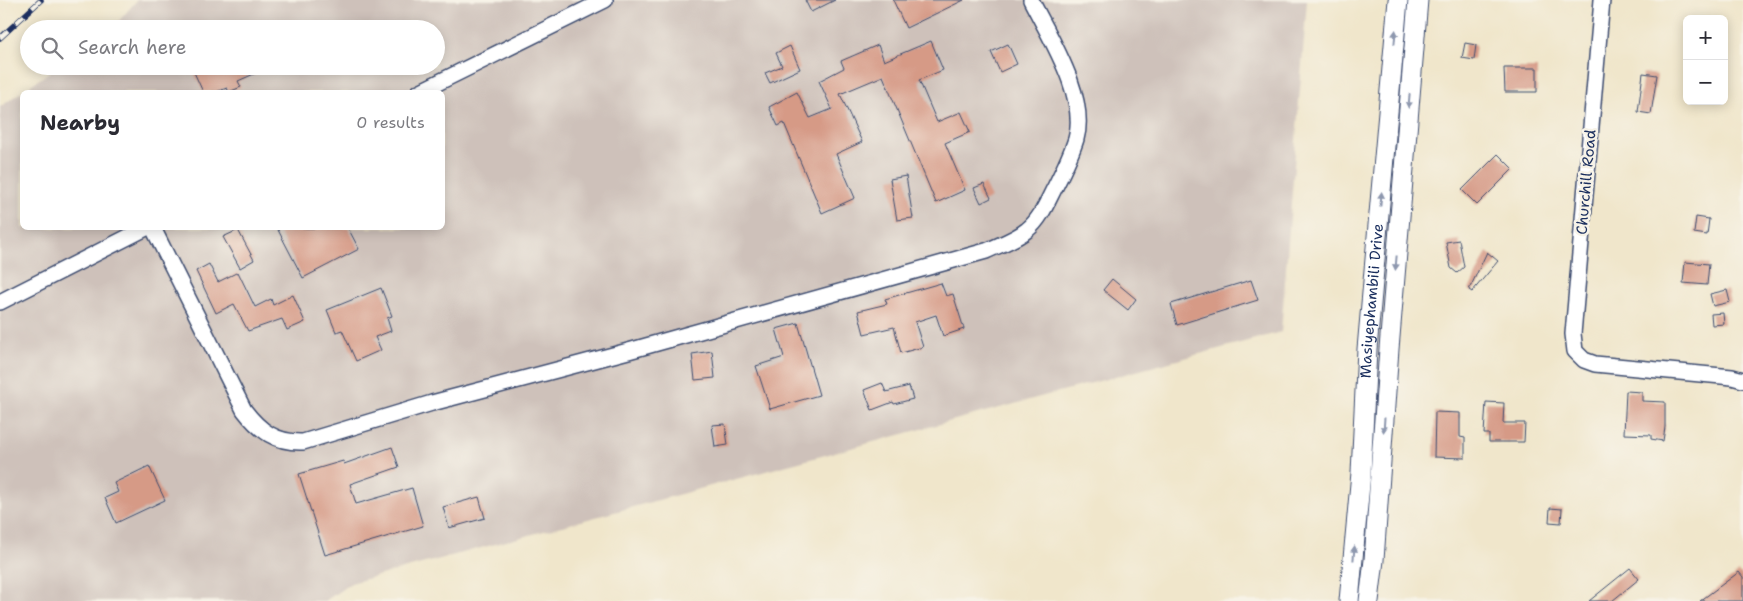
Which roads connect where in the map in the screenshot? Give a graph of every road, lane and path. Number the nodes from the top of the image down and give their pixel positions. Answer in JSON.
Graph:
{"nodes":[{"id":1,"x":605,"y":0,"type":"edge"},
{"id":2,"x":1031,"y":0,"type":"edge"},
{"id":3,"x":1398,"y":0,"type":"edge"},
{"id":4,"x":1418,"y":0,"type":"edge"},
{"id":5,"x":1602,"y":0,"type":"edge"},
{"id":6,"x":423,"y":90,"type":"edge"},
{"id":7,"x":142,"y":230,"type":"edge"},
{"id":8,"x":154,"y":230,"type":"edge"},
{"id":9,"x":0,"y":302,"type":"edge"},
{"id":10,"x":1743,"y":380,"type":"edge"},
{"id":11,"x":1349,"y":601,"type":"edge"},
{"id":12,"x":1369,"y":601,"type":"edge"}],
"edges":[{"from":1,"to":6,"type":"street"},
{"from":2,"to":8,"type":"street"},
{"from":11,"to":3,"type":"main road","name":"Masiyephambili Drive","one_way":true},
{"from":4,"to":12,"type":"main road","name":"Masiyephambili Drive","one_way":true},
{"from":5,"to":10,"type":"street","name":"Churchill Road"},
{"from":7,"to":9,"type":"street"}]}
